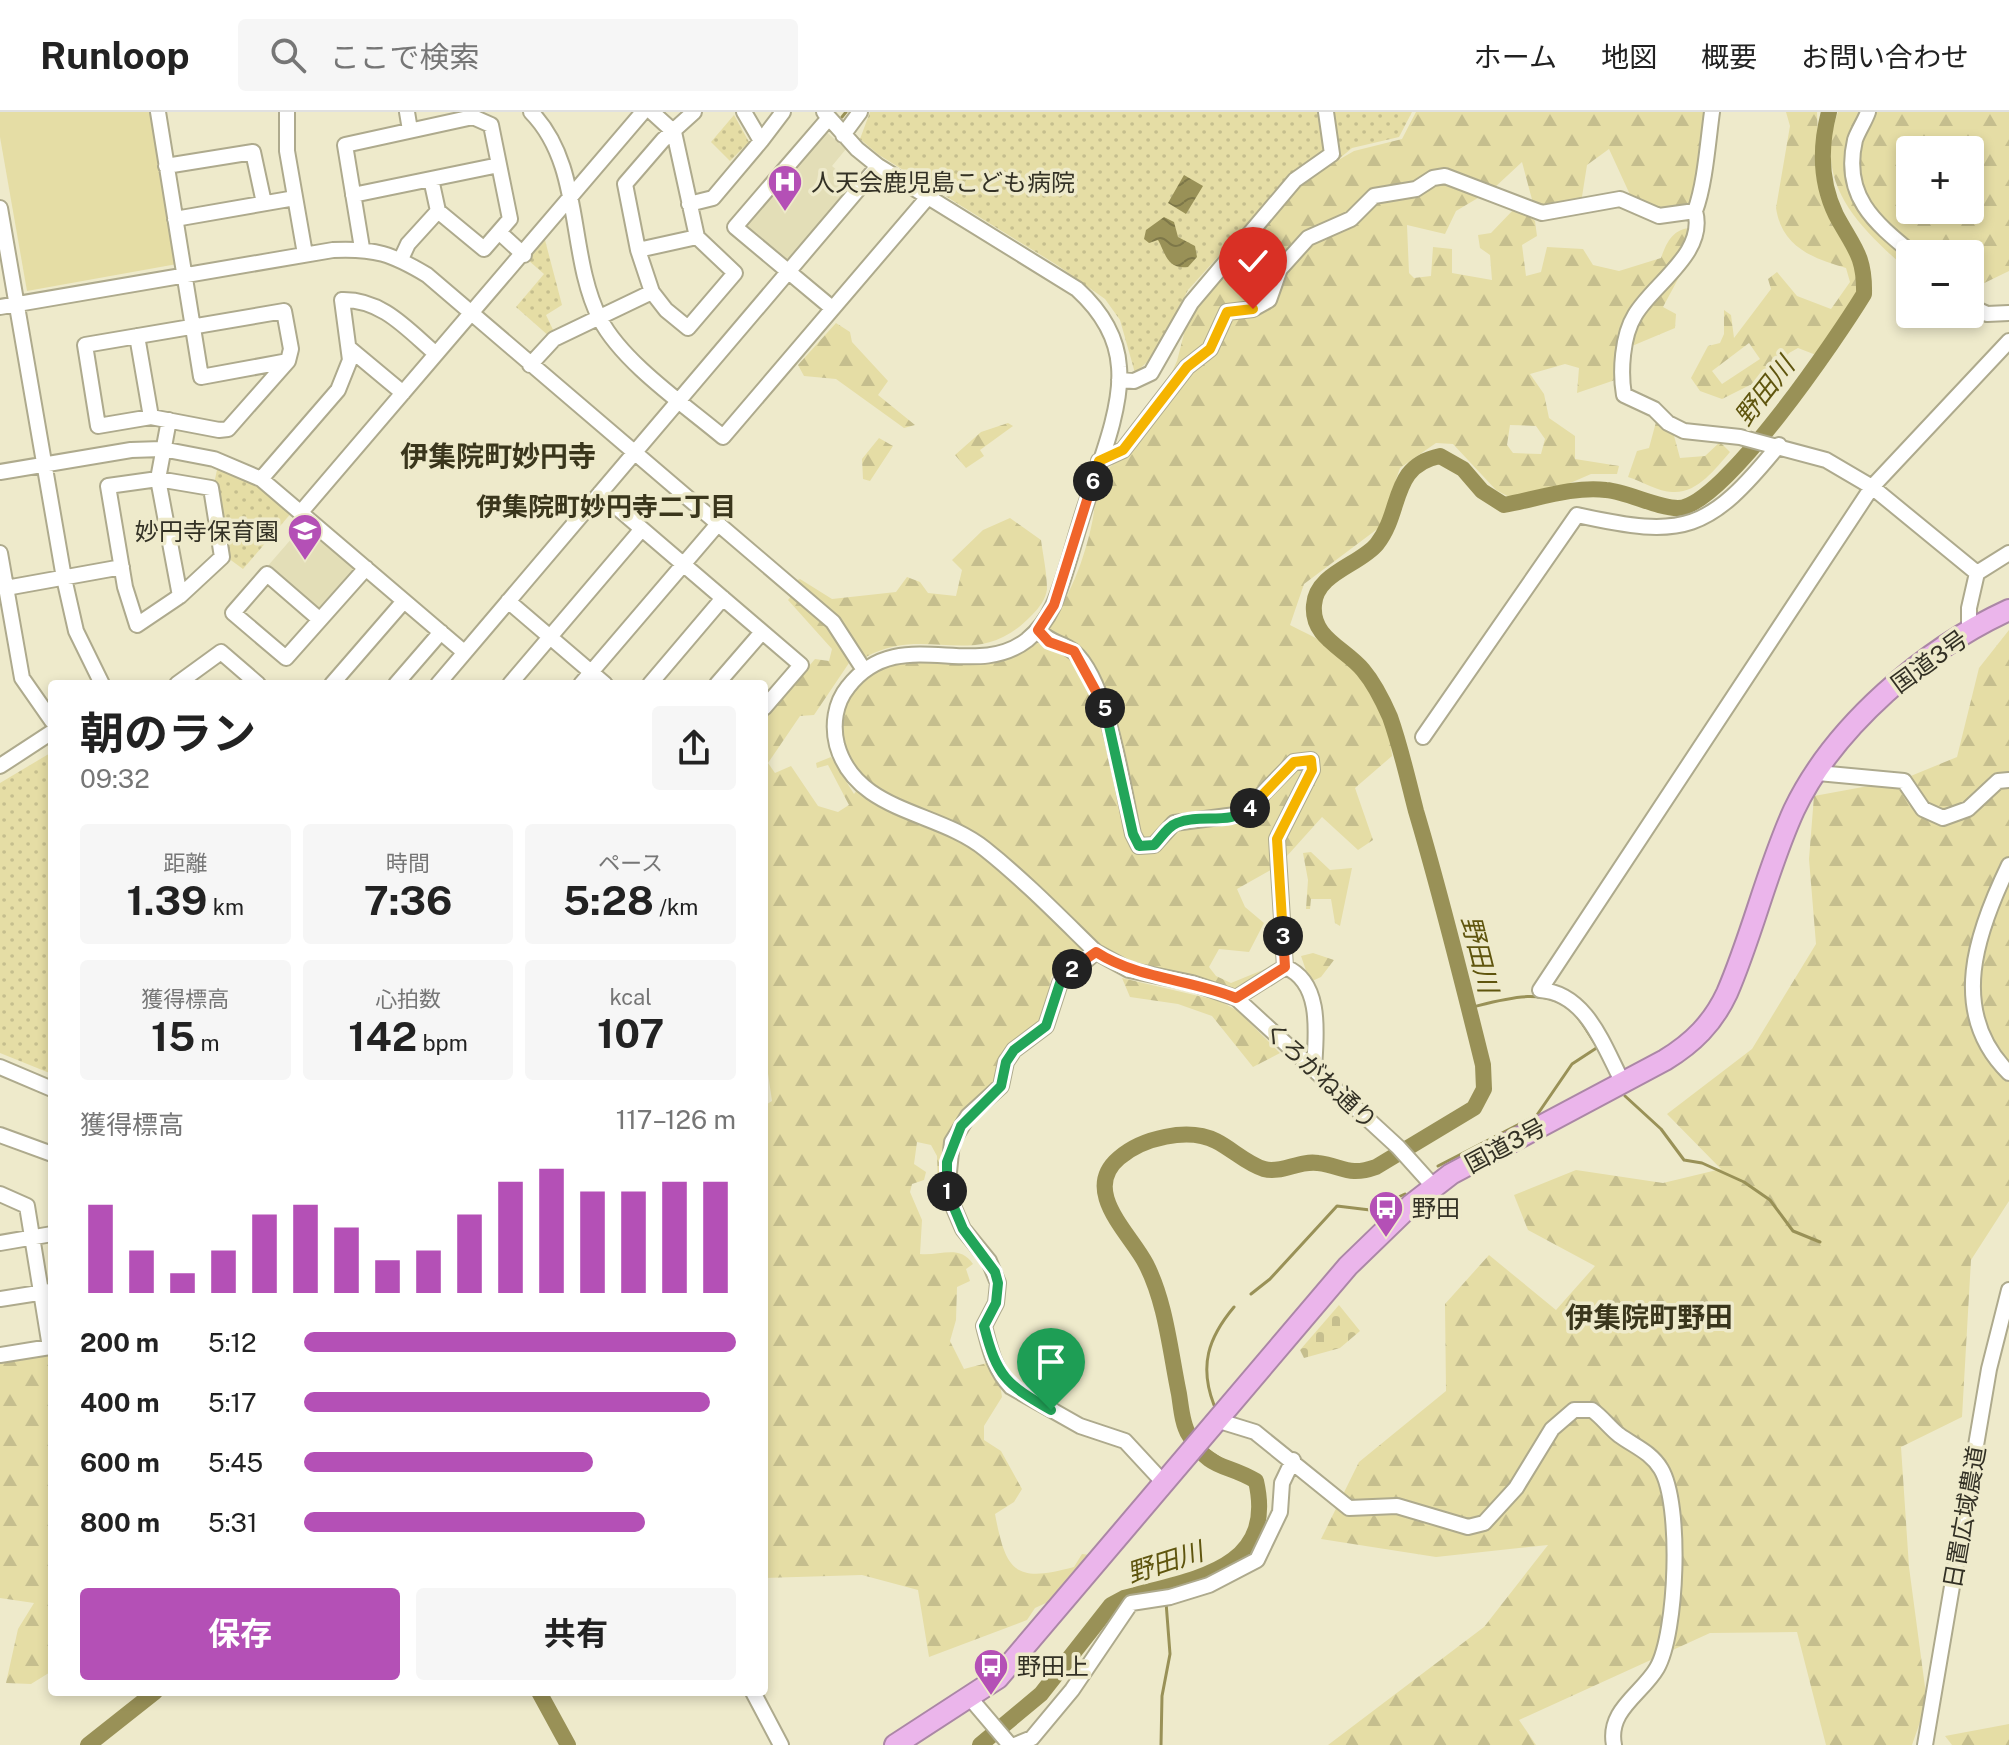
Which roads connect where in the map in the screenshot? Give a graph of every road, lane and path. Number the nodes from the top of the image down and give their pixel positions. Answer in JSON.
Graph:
{"nodes":[{"id":1,"x":287,"y":112,"type":"edge"},
{"id":2,"x":407,"y":112,"type":"edge"},
{"id":3,"x":531,"y":112,"type":"edge"},
{"id":4,"x":643,"y":112,"type":"edge"},
{"id":5,"x":652,"y":112,"type":"edge"},
{"id":6,"x":694,"y":112,"type":"edge"},
{"id":7,"x":744,"y":112,"type":"edge"},
{"id":8,"x":783,"y":112,"type":"edge"},
{"id":9,"x":860,"y":112,"type":"edge"},
{"id":10,"x":1326,"y":112,"type":"edge"},
{"id":11,"x":1712,"y":112,"type":"edge"},
{"id":12,"x":1868,"y":112,"type":"edge"},
{"id":13,"x":162,"y":113,"type":"edge"},
{"id":14,"x":826,"y":115,"type":"edge"},
{"id":15,"x":410,"y":130,"type":"junction"},
{"id":16,"x":674,"y":132,"type":"junction"},
{"id":17,"x":843,"y":135,"type":"junction"},
{"id":18,"x":761,"y":141,"type":"junction"},
{"id":19,"x":499,"y":165,"type":"junction"},
{"id":20,"x":166,"y":166,"type":"junction"},
{"id":21,"x":878,"y":166,"type":"junction"},
{"id":22,"x":431,"y":179,"type":"junction"},
{"id":23,"x":353,"y":195,"type":"junction"},
{"id":24,"x":928,"y":197,"type":"junction"},
{"id":25,"x":295,"y":198,"type":"junction"},
{"id":26,"x":569,"y":199,"type":"junction"},
{"id":27,"x":264,"y":203,"type":"junction"},
{"id":28,"x":689,"y":204,"type":"junction"},
{"id":29,"x":0,"y":208,"type":"edge"},
{"id":30,"x":438,"y":211,"type":"junction"},
{"id":31,"x":1695,"y":211,"type":"junction"},
{"id":32,"x":175,"y":219,"type":"junction"},
{"id":33,"x":499,"y":232,"type":"junction"},
{"id":34,"x":697,"y":237,"type":"junction"},
{"id":35,"x":1898,"y":240,"type":"edge"},
{"id":36,"x":362,"y":248,"type":"junction"},
{"id":37,"x":638,"y":250,"type":"junction"},
{"id":38,"x":305,"y":254,"type":"junction"},
{"id":39,"x":524,"y":255,"type":"junction"},
{"id":40,"x":401,"y":259,"type":"junction"},
{"id":41,"x":788,"y":272,"type":"junction"},
{"id":42,"x":184,"y":275,"type":"junction"},
{"id":43,"x":652,"y":292,"type":"junction"},
{"id":44,"x":16,"y":304,"type":"junction"},
{"id":45,"x":0,"y":307,"type":"edge"},
{"id":46,"x":832,"y":308,"type":"junction"},
{"id":47,"x":1984,"y":313,"type":"edge"},
{"id":48,"x":2009,"y":313,"type":"edge"},
{"id":49,"x":471,"y":315,"type":"junction"},
{"id":50,"x":599,"y":317,"type":"junction"},
{"id":51,"x":193,"y":326,"type":"junction"},
{"id":52,"x":137,"y":336,"type":"junction"},
{"id":53,"x":2009,"y":341,"type":"edge"},
{"id":54,"x":349,"y":348,"type":"junction"},
{"id":55,"x":436,"y":354,"type":"junction"},
{"id":56,"x":288,"y":361,"type":"junction"},
{"id":57,"x":530,"y":365,"type":"junction"},
{"id":58,"x":1119,"y":380,"type":"junction"},
{"id":59,"x":403,"y":393,"type":"junction"},
{"id":60,"x":679,"y":399,"type":"junction"},
{"id":61,"x":151,"y":417,"type":"junction"},
{"id":62,"x":169,"y":420,"type":"junction"},
{"id":63,"x":1775,"y":444,"type":"junction"},
{"id":64,"x":162,"y":449,"type":"junction"},
{"id":65,"x":634,"y":454,"type":"junction"},
{"id":66,"x":1099,"y":461,"type":"junction"},
{"id":67,"x":45,"y":465,"type":"junction"},
{"id":68,"x":0,"y":472,"type":"edge"},
{"id":69,"x":158,"y":479,"type":"junction"},
{"id":70,"x":261,"y":479,"type":"junction"},
{"id":71,"x":1872,"y":487,"type":"junction"},
{"id":72,"x":600,"y":493,"type":"junction"},
{"id":73,"x":301,"y":512,"type":"junction"},
{"id":74,"x":717,"y":525,"type":"junction"},
{"id":75,"x":641,"y":530,"type":"junction"},
{"id":76,"x":0,"y":553,"type":"edge"},
{"id":77,"x":2009,"y":553,"type":"edge"},
{"id":78,"x":683,"y":565,"type":"junction"},
{"id":79,"x":122,"y":567,"type":"junction"},
{"id":80,"x":366,"y":568,"type":"junction"},
{"id":81,"x":1977,"y":573,"type":"junction"},
{"id":82,"x":64,"y":578,"type":"junction"},
{"id":83,"x":6,"y":588,"type":"junction"},
{"id":84,"x":180,"y":596,"type":"junction"},
{"id":85,"x":723,"y":598,"type":"junction"},
{"id":86,"x":404,"y":601,"type":"junction"},
{"id":87,"x":508,"y":601,"type":"junction"},
{"id":88,"x":2009,"y":610,"type":"edge"},
{"id":89,"x":319,"y":619,"type":"junction"},
{"id":90,"x":6,"y":624,"type":"edge"},
{"id":91,"x":1038,"y":630,"type":"junction"},
{"id":92,"x":1969,"y":631,"type":"junction"},
{"id":93,"x":441,"y":632,"type":"junction"},
{"id":94,"x":762,"y":632,"type":"junction"},
{"id":95,"x":550,"y":637,"type":"junction"},
{"id":96,"x":464,"y":652,"type":"junction"},
{"id":97,"x":864,"y":670,"type":"junction"},
{"id":98,"x":591,"y":672,"type":"junction"},
{"id":99,"x":100,"y":680,"type":"edge"},
{"id":100,"x":182,"y":680,"type":"edge"},
{"id":101,"x":253,"y":680,"type":"edge"},
{"id":102,"x":335,"y":680,"type":"edge"},
{"id":103,"x":399,"y":680,"type":"edge"},
{"id":104,"x":441,"y":680,"type":"edge"},
{"id":105,"x":513,"y":680,"type":"edge"},
{"id":106,"x":584,"y":680,"type":"edge"},
{"id":107,"x":600,"y":680,"type":"edge"},
{"id":108,"x":653,"y":680,"type":"edge"},
{"id":109,"x":720,"y":680,"type":"edge"},
{"id":110,"x":768,"y":703,"type":"edge"},
{"id":111,"x":48,"y":715,"type":"edge"},
{"id":112,"x":48,"y":735,"type":"edge"},
{"id":113,"x":1423,"y":737,"type":"dead end"},
{"id":114,"x":0,"y":766,"type":"edge"},
{"id":115,"x":1818,"y":773,"type":"junction"},
{"id":116,"x":2009,"y":780,"type":"edge"},
{"id":117,"x":2009,"y":865,"type":"edge"},
{"id":118,"x":1096,"y":952,"type":"junction"},
{"id":119,"x":1285,"y":967,"type":"junction"},
{"id":120,"x":1236,"y":998,"type":"junction"},
{"id":121,"x":0,"y":1067,"type":"edge"},
{"id":122,"x":1314,"y":1068,"type":"junction"},
{"id":123,"x":2009,"y":1073,"type":"edge"},
{"id":124,"x":1623,"y":1083,"type":"junction"},
{"id":125,"x":48,"y":1087,"type":"edge"},
{"id":126,"x":0,"y":1135,"type":"edge"},
{"id":127,"x":48,"y":1152,"type":"edge"},
{"id":128,"x":1434,"y":1187,"type":"junction"},
{"id":129,"x":0,"y":1194,"type":"edge"},
{"id":130,"x":48,"y":1235,"type":"edge"},
{"id":131,"x":33,"y":1237,"type":"junction"},
{"id":132,"x":0,"y":1243,"type":"edge"},
{"id":133,"x":2009,"y":1290,"type":"edge"},
{"id":134,"x":47,"y":1291,"type":"edge"},
{"id":135,"x":0,"y":1299,"type":"edge"},
{"id":136,"x":48,"y":1347,"type":"edge"},
{"id":137,"x":0,"y":1355,"type":"edge"},
{"id":138,"x":1216,"y":1420,"type":"junction"},
{"id":139,"x":1293,"y":1460,"type":"junction"},
{"id":140,"x":1163,"y":1482,"type":"junction"},
{"id":141,"x":755,"y":1696,"type":"edge"},
{"id":142,"x":978,"y":1705,"type":"junction"},
{"id":143,"x":1011,"y":1743,"type":"edge"},
{"id":144,"x":781,"y":1745,"type":"edge"},
{"id":145,"x":895,"y":1745,"type":"edge"},
{"id":146,"x":1614,"y":1745,"type":"edge"},
{"id":147,"x":1925,"y":1745,"type":"edge"}],
"edges":[{"from":1,"to":25,"type":"street"},
{"from":2,"to":15,"type":"street"},
{"from":3,"to":26,"type":"street"},
{"from":4,"to":26,"type":"street"},
{"from":5,"to":16,"type":"street"},
{"from":6,"to":16,"type":"street"},
{"from":7,"to":18,"type":"street"},
{"from":8,"to":18,"type":"street"},
{"from":9,"to":17,"type":"street"},
{"from":10,"to":58,"type":"street"},
{"from":11,"to":31,"type":"street"},
{"from":12,"to":35,"type":"street"},
{"from":13,"to":20,"type":"street"},
{"from":14,"to":17,"type":"street"},
{"from":14,"to":41,"type":"street"},
{"from":15,"to":19,"type":"street"},
{"from":15,"to":23,"type":"street"},
{"from":16,"to":28,"type":"street"},
{"from":16,"to":37,"type":"street"},
{"from":17,"to":21,"type":"street"},
{"from":18,"to":28,"type":"street"},
{"from":19,"to":22,"type":"street"},
{"from":19,"to":33,"type":"street"},
{"from":20,"to":27,"type":"street"},
{"from":20,"to":32,"type":"street"},
{"from":21,"to":24,"type":"street"},
{"from":21,"to":41,"type":"street"},
{"from":22,"to":23,"type":"street"},
{"from":22,"to":30,"type":"street"},
{"from":23,"to":36,"type":"street"},
{"from":24,"to":46,"type":"street"},
{"from":24,"to":58,"type":"street"},
{"from":25,"to":27,"type":"street"},
{"from":25,"to":38,"type":"street"},
{"from":26,"to":39,"type":"street"},
{"from":26,"to":50,"type":"street"},
{"from":27,"to":32,"type":"street"},
{"from":28,"to":34,"type":"street"},
{"from":29,"to":44,"type":"street"},
{"from":30,"to":33,"type":"street"},
{"from":30,"to":40,"type":"street"},
{"from":31,"to":63,"type":"street"},
{"from":31,"to":66,"type":"street"},
{"from":32,"to":42,"type":"street"},
{"from":33,"to":39,"type":"street"},
{"from":34,"to":37,"type":"street"},
{"from":34,"to":43,"type":"street"},
{"from":36,"to":38,"type":"street"},
{"from":36,"to":40,"type":"street"},
{"from":37,"to":43,"type":"street"},
{"from":38,"to":42,"type":"street"},
{"from":39,"to":49,"type":"street"},
{"from":40,"to":49,"type":"street"},
{"from":41,"to":46,"type":"street"},
{"from":41,"to":60,"type":"street"},
{"from":42,"to":44,"type":"street"},
{"from":42,"to":51,"type":"street"},
{"from":43,"to":50,"type":"street"},
{"from":44,"to":45,"type":"street"},
{"from":44,"to":67,"type":"street"},
{"from":46,"to":60,"type":"street"},
{"from":47,"to":48,"type":"street"},
{"from":49,"to":55,"type":"street"},
{"from":49,"to":57,"type":"street"},
{"from":50,"to":57,"type":"street"},
{"from":50,"to":60,"type":"street"},
{"from":51,"to":52,"type":"street"},
{"from":51,"to":56,"type":"street"},
{"from":51,"to":56,"type":"street"},
{"from":52,"to":61,"type":"street"},
{"from":52,"to":61,"type":"street"},
{"from":53,"to":71,"type":"street"},
{"from":54,"to":55,"type":"street"},
{"from":54,"to":59,"type":"street"},
{"from":54,"to":70,"type":"street"},
{"from":55,"to":59,"type":"street"},
{"from":56,"to":62,"type":"street"},
{"from":57,"to":65,"type":"street"},
{"from":58,"to":66,"type":"street"},
{"from":59,"to":73,"type":"street"},
{"from":60,"to":65,"type":"street"},
{"from":61,"to":62,"type":"street"},
{"from":62,"to":64,"type":"street"},
{"from":63,"to":71,"type":"street"},
{"from":63,"to":113,"type":"street"},
{"from":64,"to":67,"type":"street"},
{"from":64,"to":69,"type":"street"},
{"from":64,"to":70,"type":"street"},
{"from":65,"to":72,"type":"street"},
{"from":65,"to":74,"type":"street"},
{"from":66,"to":91,"type":"street"},
{"from":67,"to":68,"type":"street"},
{"from":67,"to":82,"type":"street"},
{"from":69,"to":79,"type":"street"},
{"from":69,"to":84,"type":"street"},
{"from":69,"to":84,"type":"street"},
{"from":70,"to":73,"type":"street"},
{"from":71,"to":81,"type":"street"},
{"from":71,"to":124,"type":"street"},
{"from":72,"to":75,"type":"street"},
{"from":72,"to":87,"type":"street"},
{"from":73,"to":80,"type":"street"},
{"from":74,"to":78,"type":"street"},
{"from":74,"to":97,"type":"street"},
{"from":75,"to":78,"type":"street"},
{"from":75,"to":95,"type":"street"},
{"from":76,"to":83,"type":"street"},
{"from":77,"to":81,"type":"street"},
{"from":78,"to":85,"type":"street"},
{"from":78,"to":98,"type":"street"},
{"from":79,"to":82,"type":"street"},
{"from":79,"to":84,"type":"street"},
{"from":80,"to":86,"type":"street"},
{"from":80,"to":89,"type":"street"},
{"from":81,"to":92,"type":"street"},
{"from":82,"to":83,"type":"street"},
{"from":82,"to":99,"type":"street"},
{"from":83,"to":90,"type":"street"},
{"from":85,"to":94,"type":"street"},
{"from":85,"to":108,"type":"street"},
{"from":86,"to":93,"type":"street"},
{"from":86,"to":102,"type":"street"},
{"from":87,"to":95,"type":"street"},
{"from":87,"to":96,"type":"street"},
{"from":88,"to":92,"type":"highway","name":"国道3号"},
{"from":89,"to":89,"type":"street"},
{"from":90,"to":111,"type":"street"},
{"from":91,"to":97,"type":"street"},
{"from":91,"to":119,"type":"street"},
{"from":92,"to":115,"type":"highway","name":"国道3号"},
{"from":93,"to":96,"type":"street"},
{"from":93,"to":103,"type":"street"},
{"from":94,"to":109,"type":"street"},
{"from":94,"to":110,"type":"street"},
{"from":95,"to":98,"type":"street"},
{"from":95,"to":105,"type":"street"},
{"from":96,"to":104,"type":"street"},
{"from":97,"to":118,"type":"street","name":"くろがね通り"},
{"from":98,"to":106,"type":"street"},
{"from":98,"to":107,"type":"street"},
{"from":100,"to":101,"type":"street"},
{"from":112,"to":114,"type":"street"},
{"from":115,"to":116,"type":"street"},
{"from":115,"to":124,"type":"highway","name":"国道3号"},
{"from":117,"to":123,"type":"street"},
{"from":118,"to":120,"type":"street","name":"くろがね通り"},
{"from":118,"to":140,"type":"street"},
{"from":119,"to":120,"type":"street"},
{"from":119,"to":122,"type":"street"},
{"from":120,"to":122,"type":"street","name":"くろがね通り"},
{"from":121,"to":125,"type":"street"},
{"from":122,"to":128,"type":"street","name":"くろがね通り"},
{"from":124,"to":128,"type":"highway","name":"国道3号"},
{"from":126,"to":127,"type":"street"},
{"from":128,"to":138,"type":"highway","name":"国道3号"},
{"from":129,"to":131,"type":"street"},
{"from":130,"to":131,"type":"street"},
{"from":131,"to":132,"type":"street"},
{"from":131,"to":134,"type":"street"},
{"from":133,"to":147,"type":"street","name":"日置広域農道"},
{"from":134,"to":135,"type":"street"},
{"from":136,"to":137,"type":"street"},
{"from":138,"to":139,"type":"street"},
{"from":138,"to":140,"type":"highway","name":"国道3号"},
{"from":139,"to":143,"type":"street"},
{"from":139,"to":146,"type":"street"},
{"from":140,"to":142,"type":"highway","name":"国道3号"},
{"from":141,"to":144,"type":"street"},
{"from":142,"to":143,"type":"street"},
{"from":142,"to":145,"type":"highway","name":"国道3号"}]}
